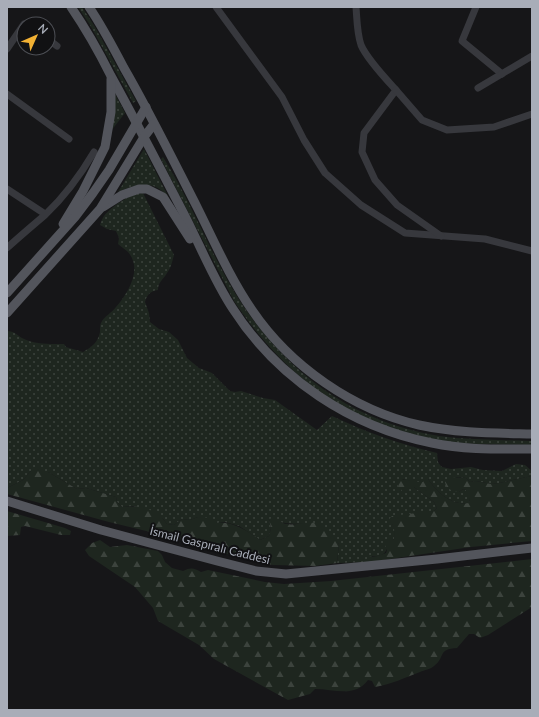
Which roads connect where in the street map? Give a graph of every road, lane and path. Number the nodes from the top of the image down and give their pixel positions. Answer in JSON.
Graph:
{"nodes":[{"id":1,"x":71,"y":7,"type":"edge"},
{"id":2,"x":89,"y":7,"type":"edge"},
{"id":3,"x":216,"y":7,"type":"edge"},
{"id":4,"x":356,"y":7,"type":"edge"},
{"id":5,"x":476,"y":7,"type":"edge"},
{"id":6,"x":16,"y":36,"type":"edge"},
{"id":7,"x":7,"y":49,"type":"edge"},
{"id":8,"x":532,"y":56,"type":"edge"},
{"id":9,"x":502,"y":74,"type":"junction"},
{"id":10,"x":111,"y":75,"type":"junction"},
{"id":11,"x":478,"y":88,"type":"dead end"},
{"id":12,"x":396,"y":90,"type":"junction"},
{"id":13,"x":7,"y":94,"type":"edge"},
{"id":14,"x":146,"y":107,"type":"junction"},
{"id":15,"x":532,"y":114,"type":"edge"},
{"id":16,"x":137,"y":122,"type":"junction"},
{"id":17,"x":154,"y":124,"type":"junction"},
{"id":18,"x":144,"y":137,"type":"junction"},
{"id":19,"x":69,"y":139,"type":"dead end"},
{"id":20,"x":94,"y":152,"type":"dead end"},
{"id":21,"x":7,"y":189,"type":"edge"},
{"id":22,"x":100,"y":209,"type":"junction"},
{"id":23,"x":45,"y":214,"type":"junction"},
{"id":24,"x":442,"y":236,"type":"junction"},
{"id":25,"x":50,"y":245,"type":"junction"},
{"id":26,"x":7,"y":248,"type":"edge"},
{"id":27,"x":532,"y":251,"type":"edge"},
{"id":28,"x":7,"y":293,"type":"edge"},
{"id":29,"x":224,"y":293,"type":"junction"},
{"id":30,"x":7,"y":313,"type":"edge"},
{"id":31,"x":532,"y":434,"type":"edge"},
{"id":32,"x":532,"y":449,"type":"edge"},
{"id":33,"x":7,"y":501,"type":"edge"},
{"id":34,"x":532,"y":548,"type":"edge"}],
"edges":[{"from":1,"to":10,"type":"main road"},
{"from":2,"to":14,"type":"main road"},
{"from":3,"to":24,"type":"street"},
{"from":4,"to":12,"type":"street"},
{"from":5,"to":9,"type":"street"},
{"from":6,"to":7,"type":"street"},
{"from":8,"to":9,"type":"street"},
{"from":9,"to":11,"type":"street"},
{"from":10,"to":16,"type":"main road"},
{"from":10,"to":25,"type":"main road"},
{"from":12,"to":15,"type":"street"},
{"from":12,"to":24,"type":"street"},
{"from":13,"to":19,"type":"street"},
{"from":14,"to":16,"type":"main road"},
{"from":14,"to":17,"type":"main road"},
{"from":16,"to":18,"type":"main road"},
{"from":16,"to":25,"type":"main road"},
{"from":17,"to":18,"type":"main road"},
{"from":17,"to":31,"type":"main road"},
{"from":18,"to":22,"type":"main road"},
{"from":18,"to":29,"type":"main road"},
{"from":20,"to":23,"type":"street"},
{"from":21,"to":23,"type":"street"},
{"from":22,"to":29,"type":"main road"},
{"from":22,"to":30,"type":"main road"},
{"from":23,"to":26,"type":"street"},
{"from":24,"to":27,"type":"street"},
{"from":25,"to":28,"type":"main road"},
{"from":29,"to":32,"type":"main road"},
{"from":33,"to":34,"type":"main road","name":"İsmail Gaspıralı Caddesi"}]}
